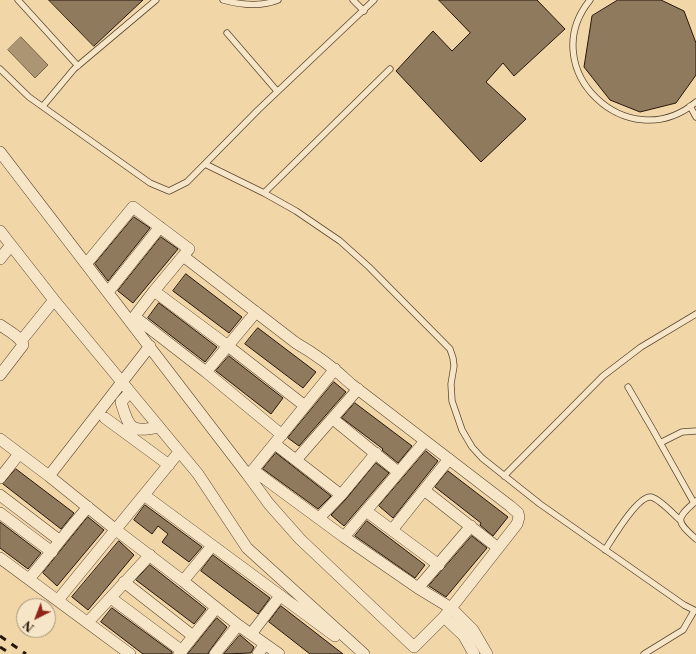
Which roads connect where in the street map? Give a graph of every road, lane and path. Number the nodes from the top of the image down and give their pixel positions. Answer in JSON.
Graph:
{"nodes":[{"id":1,"x":18,"y":0,"type":"edge"},
{"id":2,"x":156,"y":0,"type":"edge"},
{"id":3,"x":223,"y":0,"type":"edge"},
{"id":4,"x":278,"y":0,"type":"edge"},
{"id":5,"x":353,"y":0,"type":"edge"},
{"id":6,"x":374,"y":0,"type":"edge"},
{"id":7,"x":590,"y":0,"type":"edge"},
{"id":8,"x":364,"y":10,"type":"junction"},
{"id":9,"x":227,"y":34,"type":"dead end"},
{"id":10,"x":78,"y":66,"type":"junction"},
{"id":11,"x":0,"y":68,"type":"edge"},
{"id":12,"x":390,"y":69,"type":"dead end"},
{"id":13,"x":278,"y":91,"type":"junction"},
{"id":14,"x":696,"y":102,"type":"edge"},
{"id":15,"x":42,"y":106,"type":"junction"},
{"id":16,"x":690,"y":106,"type":"junction"},
{"id":17,"x":696,"y":117,"type":"edge"},
{"id":18,"x":0,"y":152,"type":"edge"},
{"id":19,"x":205,"y":164,"type":"junction"},
{"id":20,"x":264,"y":192,"type":"junction"},
{"id":21,"x":160,"y":227,"type":"junction"},
{"id":22,"x":0,"y":231,"type":"edge"},
{"id":23,"x":11,"y":245,"type":"junction"},
{"id":24,"x":183,"y":256,"type":"junction"},
{"id":25,"x":0,"y":259,"type":"edge"},
{"id":26,"x":86,"y":264,"type":"junction"},
{"id":27,"x":154,"y":291,"type":"junction"},
{"id":28,"x":108,"y":292,"type":"junction"},
{"id":29,"x":54,"y":300,"type":"junction"},
{"id":30,"x":256,"y":312,"type":"junction"},
{"id":31,"x":696,"y":314,"type":"edge"},
{"id":32,"x":133,"y":319,"type":"junction"},
{"id":33,"x":0,"y":325,"type":"edge"},
{"id":34,"x":21,"y":341,"type":"junction"},
{"id":35,"x":150,"y":346,"type":"junction"},
{"id":36,"x":228,"y":346,"type":"junction"},
{"id":37,"x":335,"y":369,"type":"junction"},
{"id":38,"x":206,"y":372,"type":"junction"},
{"id":39,"x":0,"y":375,"type":"edge"},
{"id":40,"x":122,"y":381,"type":"junction"},
{"id":41,"x":628,"y":387,"type":"dead end"},
{"id":42,"x":358,"y":389,"type":"junction"},
{"id":43,"x":130,"y":392,"type":"junction"},
{"id":44,"x":305,"y":406,"type":"junction"},
{"id":45,"x":105,"y":418,"type":"dead end"},
{"id":46,"x":333,"y":419,"type":"junction"},
{"id":47,"x":158,"y":427,"type":"junction"},
{"id":48,"x":696,"y":431,"type":"edge"},
{"id":49,"x":282,"y":435,"type":"junction"},
{"id":50,"x":0,"y":439,"type":"edge"},
{"id":51,"x":425,"y":441,"type":"junction"},
{"id":52,"x":660,"y":443,"type":"junction"},
{"id":53,"x":275,"y":444,"type":"junction"},
{"id":54,"x":179,"y":452,"type":"junction"},
{"id":55,"x":376,"y":453,"type":"junction"},
{"id":56,"x":19,"y":454,"type":"junction"},
{"id":57,"x":296,"y":460,"type":"junction"},
{"id":58,"x":449,"y":460,"type":"junction"},
{"id":59,"x":169,"y":465,"type":"junction"},
{"id":60,"x":250,"y":472,"type":"junction"},
{"id":61,"x":398,"y":472,"type":"junction"},
{"id":62,"x":49,"y":476,"type":"junction"},
{"id":63,"x":504,"y":476,"type":"junction"},
{"id":64,"x":0,"y":478,"type":"edge"},
{"id":65,"x":424,"y":490,"type":"junction"},
{"id":66,"x":0,"y":495,"type":"edge"},
{"id":67,"x":144,"y":495,"type":"junction"},
{"id":68,"x":341,"y":495,"type":"junction"},
{"id":69,"x":695,"y":502,"type":"edge"},
{"id":70,"x":88,"y":507,"type":"junction"},
{"id":71,"x":366,"y":511,"type":"junction"},
{"id":72,"x":0,"y":513,"type":"edge"},
{"id":73,"x":319,"y":518,"type":"junction"},
{"id":74,"x":680,"y":520,"type":"junction"},
{"id":75,"x":471,"y":526,"type":"junction"},
{"id":76,"x":116,"y":530,"type":"junction"},
{"id":77,"x":392,"y":530,"type":"junction"},
{"id":78,"x":344,"y":537,"type":"junction"},
{"id":79,"x":696,"y":539,"type":"edge"},
{"id":80,"x":59,"y":540,"type":"junction"},
{"id":81,"x":212,"y":546,"type":"junction"},
{"id":82,"x":498,"y":548,"type":"junction"},
{"id":83,"x":605,"y":550,"type":"junction"},
{"id":84,"x":52,"y":552,"type":"junction"},
{"id":85,"x":150,"y":556,"type":"junction"},
{"id":86,"x":0,"y":558,"type":"edge"},
{"id":87,"x":439,"y":565,"type":"junction"},
{"id":88,"x":29,"y":579,"type":"junction"},
{"id":89,"x":183,"y":581,"type":"junction"},
{"id":90,"x":124,"y":582,"type":"junction"},
{"id":91,"x":418,"y":588,"type":"junction"},
{"id":92,"x":280,"y":596,"type":"junction"},
{"id":93,"x":111,"y":598,"type":"junction"},
{"id":94,"x":58,"y":600,"type":"junction"},
{"id":95,"x":216,"y":608,"type":"junction"},
{"id":96,"x":695,"y":611,"type":"edge"},
{"id":97,"x":447,"y":613,"type":"junction"},
{"id":98,"x":88,"y":622,"type":"junction"},
{"id":99,"x":238,"y":625,"type":"junction"},
{"id":100,"x":251,"y":634,"type":"junction"},
{"id":101,"x":193,"y":636,"type":"junction"},
{"id":102,"x":337,"y":638,"type":"dead end"},
{"id":103,"x":265,"y":644,"type":"junction"},
{"id":104,"x":351,"y":650,"type":"edge"},
{"id":105,"x":180,"y":653,"type":"edge"},
{"id":106,"x":130,"y":654,"type":"edge"},
{"id":107,"x":215,"y":654,"type":"edge"},
{"id":108,"x":258,"y":654,"type":"edge"},
{"id":109,"x":279,"y":654,"type":"edge"},
{"id":110,"x":364,"y":654,"type":"edge"},
{"id":111,"x":474,"y":654,"type":"edge"},
{"id":112,"x":487,"y":654,"type":"edge"},
{"id":113,"x":644,"y":654,"type":"edge"}],
"edges":[{"from":1,"to":10,"type":"lane"},
{"from":2,"to":10,"type":"lane"},
{"from":3,"to":4,"type":"lane"},
{"from":5,"to":8,"type":"lane"},
{"from":6,"to":8,"type":"lane"},
{"from":7,"to":16,"type":"lane"},
{"from":8,"to":13,"type":"lane"},
{"from":9,"to":13,"type":"lane"},
{"from":10,"to":15,"type":"lane"},
{"from":11,"to":15,"type":"lane"},
{"from":12,"to":20,"type":"lane"},
{"from":13,"to":19,"type":"lane"},
{"from":14,"to":16,"type":"lane"},
{"from":15,"to":19,"type":"lane"},
{"from":16,"to":17,"type":"lane"},
{"from":18,"to":26,"type":"street"},
{"from":19,"to":20,"type":"lane"},
{"from":20,"to":63,"type":"lane"},
{"from":21,"to":24,"type":"street"},
{"from":21,"to":26,"type":"street"},
{"from":21,"to":28,"type":"street"},
{"from":22,"to":23,"type":"street"},
{"from":23,"to":25,"type":"street"},
{"from":23,"to":29,"type":"street"},
{"from":24,"to":27,"type":"street"},
{"from":24,"to":30,"type":"street"},
{"from":26,"to":28,"type":"street"},
{"from":27,"to":32,"type":"street"},
{"from":27,"to":36,"type":"street"},
{"from":28,"to":32,"type":"street"},
{"from":29,"to":34,"type":"street"},
{"from":29,"to":40,"type":"street"},
{"from":30,"to":36,"type":"street"},
{"from":30,"to":37,"type":"street"},
{"from":31,"to":63,"type":"lane"},
{"from":32,"to":35,"type":"street"},
{"from":32,"to":38,"type":"street"},
{"from":33,"to":34,"type":"street"},
{"from":34,"to":39,"type":"street"},
{"from":35,"to":40,"type":"street"},
{"from":35,"to":60,"type":"street"},
{"from":36,"to":38,"type":"street"},
{"from":36,"to":44,"type":"street"},
{"from":37,"to":42,"type":"street"},
{"from":37,"to":44,"type":"street"},
{"from":38,"to":49,"type":"street"},
{"from":40,"to":43,"type":"street"},
{"from":40,"to":62,"type":"street"},
{"from":41,"to":52,"type":"lane"},
{"from":42,"to":46,"type":"street"},
{"from":42,"to":51,"type":"street"},
{"from":43,"to":47,"type":"street"},
{"from":43,"to":47,"type":"street"},
{"from":44,"to":49,"type":"street"},
{"from":45,"to":59,"type":"street"},
{"from":46,"to":55,"type":"street"},
{"from":46,"to":57,"type":"street"},
{"from":47,"to":54,"type":"street"},
{"from":48,"to":52,"type":"lane"},
{"from":49,"to":53,"type":"street"},
{"from":50,"to":56,"type":"street"},
{"from":51,"to":58,"type":"street"},
{"from":51,"to":61,"type":"street"},
{"from":52,"to":69,"type":"lane"},
{"from":53,"to":57,"type":"street"},
{"from":53,"to":60,"type":"street"},
{"from":54,"to":59,"type":"street"},
{"from":54,"to":104,"type":"street"},
{"from":55,"to":61,"type":"street"},
{"from":55,"to":68,"type":"street"},
{"from":56,"to":62,"type":"street"},
{"from":56,"to":64,"type":"street"},
{"from":57,"to":68,"type":"street"},
{"from":58,"to":65,"type":"street"},
{"from":58,"to":82,"type":"street"},
{"from":59,"to":67,"type":"street"},
{"from":60,"to":73,"type":"street"},
{"from":60,"to":97,"type":"street"},
{"from":61,"to":71,"type":"street"},
{"from":62,"to":70,"type":"street"},
{"from":63,"to":83,"type":"lane"},
{"from":65,"to":75,"type":"street"},
{"from":65,"to":77,"type":"street"},
{"from":66,"to":80,"type":"street"},
{"from":67,"to":76,"type":"street"},
{"from":67,"to":81,"type":"street"},
{"from":68,"to":73,"type":"street"},
{"from":69,"to":74,"type":"lane"},
{"from":70,"to":76,"type":"street"},
{"from":70,"to":80,"type":"street"},
{"from":71,"to":77,"type":"street"},
{"from":71,"to":78,"type":"street"},
{"from":72,"to":84,"type":"street"},
{"from":73,"to":78,"type":"street"},
{"from":74,"to":79,"type":"lane"},
{"from":74,"to":83,"type":"lane"},
{"from":75,"to":82,"type":"street"},
{"from":75,"to":87,"type":"street"},
{"from":76,"to":85,"type":"street"},
{"from":76,"to":94,"type":"street"},
{"from":77,"to":87,"type":"street"},
{"from":78,"to":91,"type":"street"},
{"from":80,"to":84,"type":"street"},
{"from":81,"to":89,"type":"street"},
{"from":81,"to":92,"type":"street"},
{"from":82,"to":97,"type":"street"},
{"from":83,"to":96,"type":"lane"},
{"from":84,"to":88,"type":"street"},
{"from":85,"to":89,"type":"street"},
{"from":85,"to":90,"type":"street"},
{"from":86,"to":88,"type":"street"},
{"from":87,"to":91,"type":"street"},
{"from":88,"to":94,"type":"street"},
{"from":89,"to":95,"type":"street"},
{"from":90,"to":93,"type":"street"},
{"from":90,"to":101,"type":"street"},
{"from":91,"to":97,"type":"street"},
{"from":92,"to":100,"type":"street"},
{"from":92,"to":102,"type":"street"},
{"from":93,"to":98,"type":"street"},
{"from":93,"to":105,"type":"street"},
{"from":94,"to":98,"type":"street"},
{"from":95,"to":99,"type":"street"},
{"from":95,"to":101,"type":"street"},
{"from":96,"to":113,"type":"lane"},
{"from":97,"to":111,"type":"street"},
{"from":97,"to":112,"type":"street"},
{"from":98,"to":106,"type":"street"},
{"from":99,"to":100,"type":"street"},
{"from":99,"to":107,"type":"street"},
{"from":100,"to":103,"type":"street"},
{"from":101,"to":105,"type":"street"},
{"from":103,"to":108,"type":"street"},
{"from":103,"to":109,"type":"street"},
{"from":104,"to":110,"type":"street"}]}
